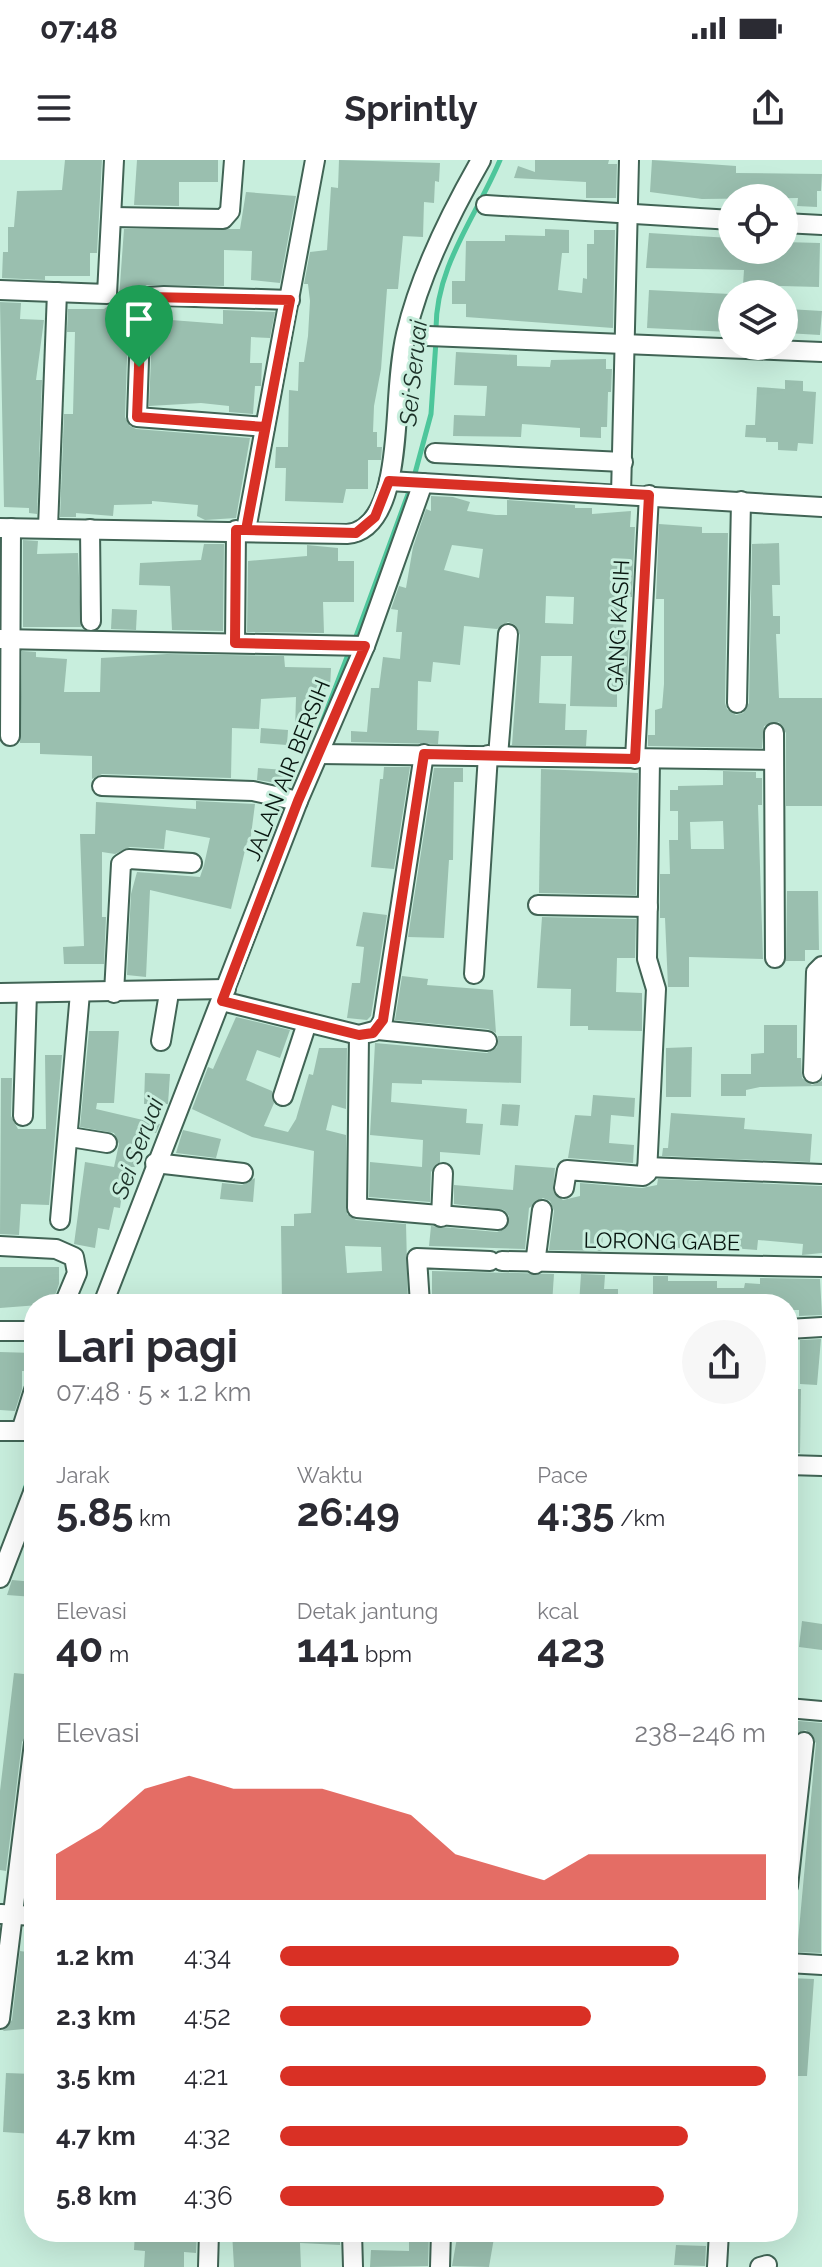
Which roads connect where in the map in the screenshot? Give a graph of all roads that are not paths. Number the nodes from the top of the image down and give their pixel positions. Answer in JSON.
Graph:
{"nodes":[{"id":1,"x":114,"y":160,"type":"edge"},
{"id":2,"x":234,"y":160,"type":"edge"},
{"id":3,"x":315,"y":160,"type":"edge"},
{"id":4,"x":481,"y":160,"type":"edge"},
{"id":5,"x":629,"y":160,"type":"edge"},
{"id":6,"x":486,"y":205,"type":"dead end"},
{"id":7,"x":627,"y":215,"type":"junction"},
{"id":8,"x":113,"y":217,"type":"junction"},
{"id":9,"x":718,"y":219,"type":"edge"},
{"id":10,"x":798,"y":224,"type":"edge"},
{"id":11,"x":822,"y":225,"type":"edge"},
{"id":12,"x":0,"y":290,"type":"edge"},
{"id":13,"x":57,"y":292,"type":"junction"},
{"id":14,"x":290,"y":300,"type":"junction"},
{"id":15,"x":434,"y":336,"type":"dead end"},
{"id":16,"x":626,"y":342,"type":"junction"},
{"id":17,"x":822,"y":352,"type":"edge"},
{"id":18,"x":265,"y":427,"type":"junction"},
{"id":19,"x":435,"y":453,"type":"dead end"},
{"id":20,"x":623,"y":462,"type":"junction"},
{"id":21,"x":409,"y":482,"type":"junction"},
{"id":22,"x":621,"y":495,"type":"junction"},
{"id":23,"x":649,"y":495,"type":"junction"},
{"id":24,"x":741,"y":501,"type":"junction"},
{"id":25,"x":822,"y":507,"type":"edge"},
{"id":26,"x":6,"y":528,"type":"edge"},
{"id":27,"x":48,"y":528,"type":"junction"},
{"id":28,"x":90,"y":529,"type":"junction"},
{"id":29,"x":241,"y":530,"type":"junction"},
{"id":30,"x":91,"y":621,"type":"dead end"},
{"id":31,"x":508,"y":634,"type":"dead end"},
{"id":32,"x":4,"y":638,"type":"edge"},
{"id":33,"x":235,"y":643,"type":"junction"},
{"id":34,"x":365,"y":646,"type":"junction"},
{"id":35,"x":737,"y":703,"type":"dead end"},
{"id":36,"x":774,"y":733,"type":"dead end"},
{"id":37,"x":10,"y":736,"type":"dead end"},
{"id":38,"x":320,"y":754,"type":"junction"},
{"id":39,"x":424,"y":754,"type":"junction"},
{"id":40,"x":493,"y":756,"type":"junction"},
{"id":41,"x":643,"y":760,"type":"junction"},
{"id":42,"x":774,"y":760,"type":"junction"},
{"id":43,"x":102,"y":786,"type":"dead end"},
{"id":44,"x":293,"y":799,"type":"junction"},
{"id":45,"x":192,"y":863,"type":"dead end"},
{"id":46,"x":538,"y":905,"type":"dead end"},
{"id":47,"x":648,"y":907,"type":"junction"},
{"id":48,"x":775,"y":958,"type":"dead end"},
{"id":49,"x":822,"y":966,"type":"edge"},
{"id":50,"x":474,"y":974,"type":"dead end"},
{"id":51,"x":0,"y":993,"type":"edge"},
{"id":52,"x":27,"y":993,"type":"junction"},
{"id":53,"x":80,"y":993,"type":"junction"},
{"id":54,"x":114,"y":993,"type":"junction"},
{"id":55,"x":169,"y":993,"type":"junction"},
{"id":56,"x":224,"y":995,"type":"junction"},
{"id":57,"x":307,"y":1023,"type":"junction"},
{"id":58,"x":368,"y":1033,"type":"junction"},
{"id":59,"x":161,"y":1041,"type":"dead end"},
{"id":60,"x":487,"y":1041,"type":"dead end"},
{"id":61,"x":813,"y":1073,"type":"dead end"},
{"id":62,"x":283,"y":1096,"type":"dead end"},
{"id":63,"x":23,"y":1116,"type":"dead end"},
{"id":64,"x":70,"y":1137,"type":"junction"},
{"id":65,"x":107,"y":1143,"type":"dead end"},
{"id":66,"x":155,"y":1163,"type":"junction"},
{"id":67,"x":647,"y":1167,"type":"junction"},
{"id":68,"x":243,"y":1173,"type":"dead end"},
{"id":69,"x":443,"y":1173,"type":"dead end"},
{"id":70,"x":822,"y":1174,"type":"edge"},
{"id":71,"x":564,"y":1188,"type":"dead end"},
{"id":72,"x":542,"y":1210,"type":"dead end"},
{"id":73,"x":441,"y":1217,"type":"junction"},
{"id":74,"x":60,"y":1220,"type":"dead end"},
{"id":75,"x":498,"y":1220,"type":"dead end"},
{"id":76,"x":0,"y":1246,"type":"edge"},
{"id":77,"x":535,"y":1264,"type":"junction"},
{"id":78,"x":822,"y":1267,"type":"edge"},
{"id":79,"x":68,"y":1294,"type":"edge"},
{"id":80,"x":107,"y":1294,"type":"edge"},
{"id":81,"x":419,"y":1294,"type":"edge"},
{"id":82,"x":822,"y":1327,"type":"edge"},
{"id":83,"x":798,"y":1328,"type":"edge"},
{"id":84,"x":0,"y":1331,"type":"edge"},
{"id":85,"x":24,"y":1331,"type":"edge"},
{"id":86,"x":0,"y":1431,"type":"edge"},
{"id":87,"x":24,"y":1431,"type":"edge"},
{"id":88,"x":798,"y":1465,"type":"edge"},
{"id":89,"x":822,"y":1466,"type":"edge"},
{"id":90,"x":24,"y":1516,"type":"edge"},
{"id":91,"x":0,"y":1578,"type":"edge"},
{"id":92,"x":798,"y":1709,"type":"edge"},
{"id":93,"x":822,"y":1711,"type":"edge"},
{"id":94,"x":804,"y":1742,"type":"dead end"},
{"id":95,"x":798,"y":1796,"type":"edge"},
{"id":96,"x":24,"y":1802,"type":"edge"},
{"id":97,"x":5,"y":1914,"type":"edge"},
{"id":98,"x":798,"y":1964,"type":"edge"},
{"id":99,"x":822,"y":1965,"type":"edge"},
{"id":100,"x":0,"y":2019,"type":"edge"},
{"id":101,"x":209,"y":2242,"type":"edge"},
{"id":102,"x":352,"y":2242,"type":"edge"},
{"id":103,"x":441,"y":2242,"type":"edge"},
{"id":104,"x":718,"y":2242,"type":"edge"},
{"id":105,"x":208,"y":2267,"type":"edge"},
{"id":106,"x":353,"y":2267,"type":"edge"},
{"id":107,"x":440,"y":2267,"type":"edge"},
{"id":108,"x":717,"y":2267,"type":"edge"}],
"edges":[{"from":1,"to":8,"type":"street"},
{"from":2,"to":8,"type":"street"},
{"from":3,"to":14,"type":"street"},
{"from":4,"to":21,"type":"street"},
{"from":5,"to":7,"type":"street"},
{"from":6,"to":7,"type":"street"},
{"from":7,"to":9,"type":"street"},
{"from":7,"to":16,"type":"street"},
{"from":8,"to":13,"type":"street"},
{"from":10,"to":11,"type":"street"},
{"from":12,"to":13,"type":"street"},
{"from":13,"to":27,"type":"street"},
{"from":14,"to":18,"type":"street"},
{"from":14,"to":18,"type":"street"},
{"from":15,"to":16,"type":"street"},
{"from":16,"to":17,"type":"street"},
{"from":16,"to":20,"type":"street"},
{"from":18,"to":29,"type":"street"},
{"from":19,"to":20,"type":"street"},
{"from":20,"to":22,"type":"street"},
{"from":21,"to":22,"type":"street"},
{"from":21,"to":29,"type":"street"},
{"from":21,"to":34,"type":"street","name":"JALAN AIR BERSIH"},
{"from":22,"to":23,"type":"street"},
{"from":23,"to":24,"type":"street"},
{"from":23,"to":41,"type":"street","name":"GANG KASIH"},
{"from":24,"to":25,"type":"street"},
{"from":24,"to":35,"type":"street"},
{"from":26,"to":27,"type":"street"},
{"from":26,"to":32,"type":"street"},
{"from":27,"to":28,"type":"street"},
{"from":28,"to":29,"type":"street"},
{"from":28,"to":30,"type":"street"},
{"from":29,"to":33,"type":"street"},
{"from":31,"to":40,"type":"street"},
{"from":32,"to":33,"type":"street"},
{"from":32,"to":37,"type":"street"},
{"from":33,"to":34,"type":"street"},
{"from":34,"to":38,"type":"street","name":"JALAN AIR BERSIH"},
{"from":36,"to":42,"type":"street"},
{"from":38,"to":39,"type":"street"},
{"from":38,"to":44,"type":"street","name":"JALAN AIR BERSIH"},
{"from":39,"to":40,"type":"street"},
{"from":39,"to":58,"type":"street"},
{"from":40,"to":41,"type":"street"},
{"from":40,"to":50,"type":"street"},
{"from":41,"to":42,"type":"street"},
{"from":41,"to":47,"type":"street","name":"GANG KASIH"},
{"from":42,"to":48,"type":"street"},
{"from":43,"to":44,"type":"street"},
{"from":44,"to":56,"type":"street","name":"JALAN AIR BERSIH"},
{"from":45,"to":54,"type":"street"},
{"from":46,"to":47,"type":"street"},
{"from":47,"to":67,"type":"street","name":"GANG KASIH"},
{"from":49,"to":61,"type":"street"},
{"from":51,"to":52,"type":"street"},
{"from":52,"to":53,"type":"street"},
{"from":52,"to":63,"type":"street"},
{"from":53,"to":54,"type":"street"},
{"from":53,"to":64,"type":"street"},
{"from":54,"to":55,"type":"street"},
{"from":55,"to":56,"type":"street"},
{"from":55,"to":59,"type":"street"},
{"from":56,"to":57,"type":"street"},
{"from":56,"to":66,"type":"street","name":"JALAN AIR BERSIH"},
{"from":57,"to":58,"type":"street"},
{"from":57,"to":62,"type":"street"},
{"from":58,"to":60,"type":"street"},
{"from":58,"to":73,"type":"street"},
{"from":64,"to":65,"type":"street"},
{"from":64,"to":74,"type":"street"},
{"from":66,"to":68,"type":"street"},
{"from":66,"to":80,"type":"street","name":"JALAN AIR BERSIH"},
{"from":67,"to":70,"type":"street"},
{"from":67,"to":71,"type":"street"},
{"from":69,"to":73,"type":"street"},
{"from":72,"to":77,"type":"street"},
{"from":73,"to":75,"type":"street"},
{"from":76,"to":79,"type":"street"},
{"from":77,"to":78,"type":"street","name":"LORONG GABE"},
{"from":77,"to":81,"type":"street","name":"LORONG GABE"},
{"from":82,"to":83,"type":"street"},
{"from":84,"to":85,"type":"street"},
{"from":86,"to":87,"type":"street"},
{"from":88,"to":89,"type":"street"},
{"from":90,"to":91,"type":"street"},
{"from":92,"to":93,"type":"street"},
{"from":94,"to":95,"type":"street"},
{"from":96,"to":97,"type":"street"},
{"from":97,"to":100,"type":"street"},
{"from":98,"to":99,"type":"street"},
{"from":101,"to":105,"type":"street"},
{"from":102,"to":106,"type":"street"},
{"from":103,"to":107,"type":"street"},
{"from":104,"to":108,"type":"street"}]}
